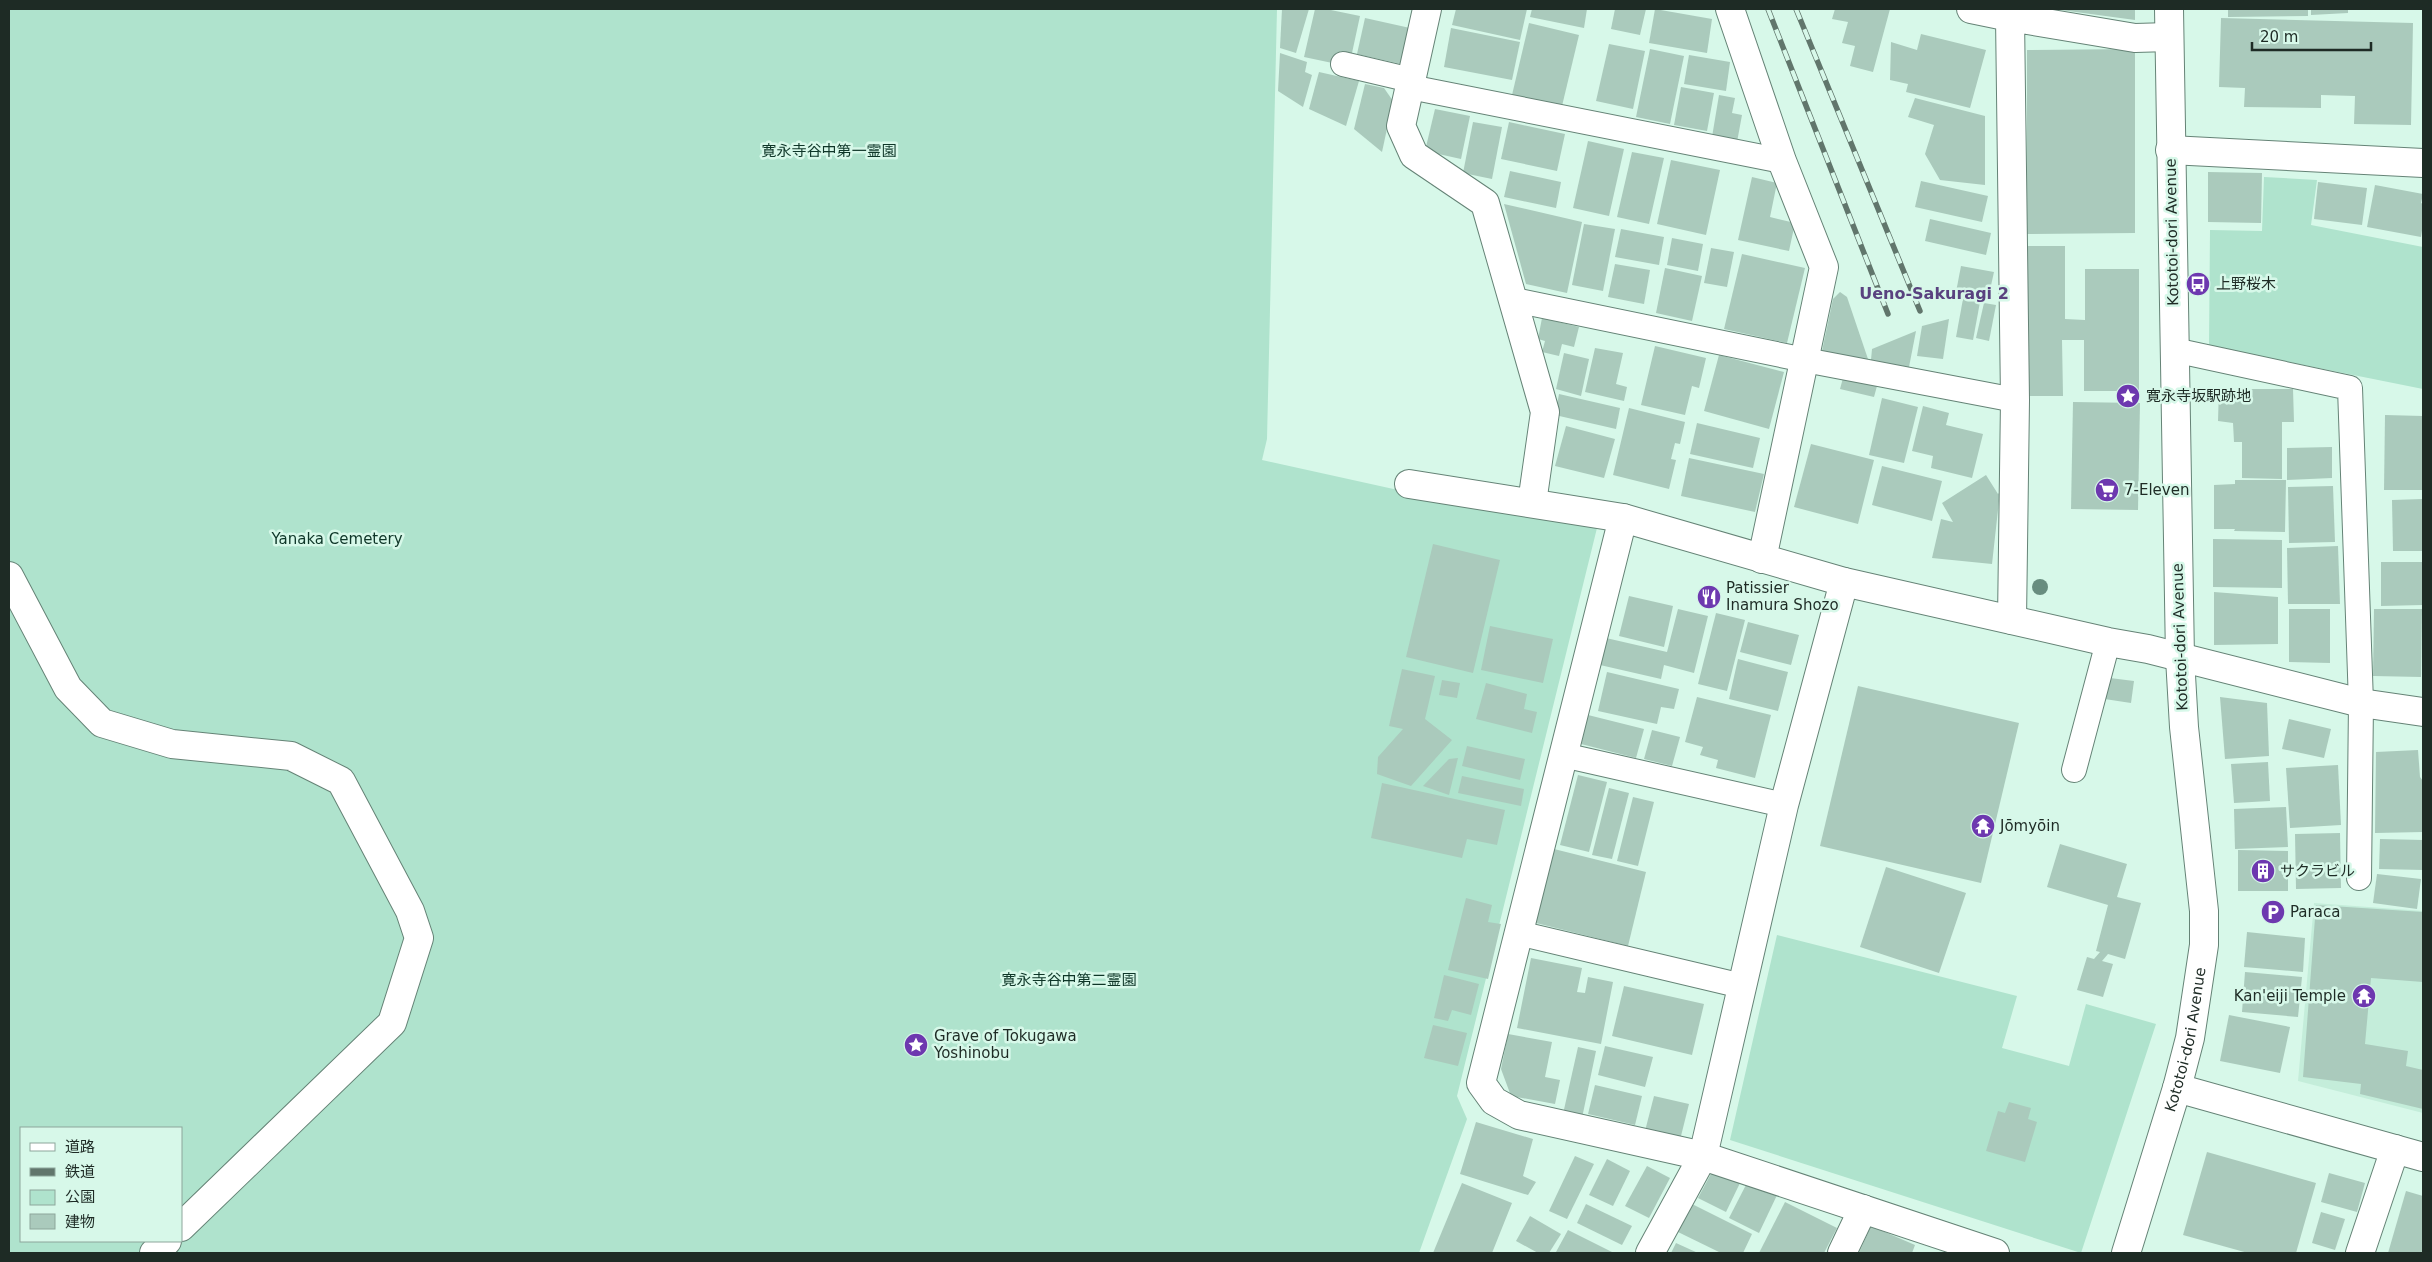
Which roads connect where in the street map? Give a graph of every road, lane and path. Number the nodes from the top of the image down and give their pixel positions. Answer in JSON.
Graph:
{"nodes":[{"id":1,"x":1427,"y":9,"type":"edge"},
{"id":2,"x":1730,"y":9,"type":"edge"},
{"id":3,"x":1971,"y":9,"type":"edge"},
{"id":4,"x":2169,"y":9,"type":"edge"},
{"id":5,"x":2010,"y":17,"type":"junction"},
{"id":6,"x":2169,"y":37,"type":"junction"},
{"id":7,"x":1343,"y":64,"type":"dead end"},
{"id":8,"x":1410,"y":83,"type":"junction"},
{"id":9,"x":2170,"y":150,"type":"junction"},
{"id":10,"x":1782,"y":161,"type":"junction"},
{"id":11,"x":2423,"y":163,"type":"edge"},
{"id":12,"x":1514,"y":300,"type":"junction"},
{"id":13,"x":2174,"y":350,"type":"junction"},
{"id":14,"x":1805,"y":360,"type":"junction"},
{"id":15,"x":2015,"y":400,"type":"junction"},
{"id":16,"x":1409,"y":484,"type":"dead end"},
{"id":17,"x":1532,"y":503,"type":"junction"},
{"id":18,"x":1623,"y":518,"type":"junction"},
{"id":19,"x":1762,"y":559,"type":"junction"},
{"id":20,"x":9,"y":576,"type":"edge"},
{"id":21,"x":1844,"y":582,"type":"junction"},
{"id":22,"x":2012,"y":620,"type":"junction"},
{"id":23,"x":2108,"y":642,"type":"junction"},
{"id":24,"x":2180,"y":658,"type":"junction"},
{"id":25,"x":2361,"y":703,"type":"junction"},
{"id":26,"x":2423,"y":712,"type":"edge"},
{"id":27,"x":1563,"y":755,"type":"junction"},
{"id":28,"x":2074,"y":770,"type":"dead end"},
{"id":29,"x":1784,"y":805,"type":"junction"},
{"id":30,"x":2359,"y":878,"type":"dead end"},
{"id":31,"x":1518,"y":933,"type":"junction"},
{"id":32,"x":1742,"y":986,"type":"junction"},
{"id":33,"x":2177,"y":1088,"type":"junction"},
{"id":34,"x":2395,"y":1149,"type":"junction"},
{"id":35,"x":1703,"y":1156,"type":"junction"},
{"id":36,"x":2423,"y":1157,"type":"edge"},
{"id":37,"x":1863,"y":1209,"type":"junction"},
{"id":38,"x":182,"y":1226,"type":"edge"},
{"id":39,"x":166,"y":1242,"type":"edge"},
{"id":40,"x":154,"y":1253,"type":"edge"},
{"id":41,"x":1650,"y":1253,"type":"edge"},
{"id":42,"x":1842,"y":1253,"type":"edge"},
{"id":43,"x":1995,"y":1253,"type":"edge"},
{"id":44,"x":2126,"y":1253,"type":"edge"},
{"id":45,"x":2360,"y":1253,"type":"edge"}],
"edges":[{"from":1,"to":8,"type":"street"},
{"from":2,"to":10,"type":"street"},
{"from":3,"to":5,"type":"street"},
{"from":4,"to":6,"type":"street","name":"Kototoi-dori Avenue"},
{"from":5,"to":6,"type":"street"},
{"from":5,"to":15,"type":"street"},
{"from":6,"to":9,"type":"street","name":"Kototoi-dori Avenue"},
{"from":7,"to":8,"type":"lane"},
{"from":8,"to":10,"type":"lane"},
{"from":8,"to":12,"type":"street"},
{"from":9,"to":11,"type":"street"},
{"from":9,"to":13,"type":"street","name":"Kototoi-dori Avenue"},
{"from":10,"to":14,"type":"street"},
{"from":12,"to":14,"type":"lane"},
{"from":12,"to":17,"type":"street"},
{"from":13,"to":24,"type":"street","name":"Kototoi-dori Avenue"},
{"from":13,"to":25,"type":"lane"},
{"from":14,"to":15,"type":"lane"},
{"from":14,"to":19,"type":"street"},
{"from":15,"to":22,"type":"street"},
{"from":16,"to":17,"type":"street"},
{"from":17,"to":18,"type":"street"},
{"from":18,"to":19,"type":"street"},
{"from":18,"to":27,"type":"street"},
{"from":19,"to":21,"type":"street"},
{"from":20,"to":38,"type":"street"},
{"from":21,"to":22,"type":"street"},
{"from":21,"to":29,"type":"street"},
{"from":22,"to":23,"type":"street"},
{"from":23,"to":24,"type":"street"},
{"from":23,"to":28,"type":"lane"},
{"from":24,"to":25,"type":"street"},
{"from":24,"to":33,"type":"street","name":"Kototoi-dori Avenue"},
{"from":25,"to":26,"type":"street"},
{"from":25,"to":30,"type":"lane"},
{"from":27,"to":29,"type":"lane"},
{"from":27,"to":31,"type":"street"},
{"from":29,"to":32,"type":"street"},
{"from":31,"to":32,"type":"lane"},
{"from":31,"to":35,"type":"street"},
{"from":32,"to":35,"type":"street"},
{"from":33,"to":34,"type":"street"},
{"from":33,"to":44,"type":"street","name":"Kototoi-dori Avenue"},
{"from":34,"to":36,"type":"street"},
{"from":34,"to":45,"type":"street"},
{"from":35,"to":37,"type":"street"},
{"from":35,"to":41,"type":"street"},
{"from":37,"to":42,"type":"street"},
{"from":37,"to":43,"type":"street"},
{"from":39,"to":40,"type":"street"}]}
